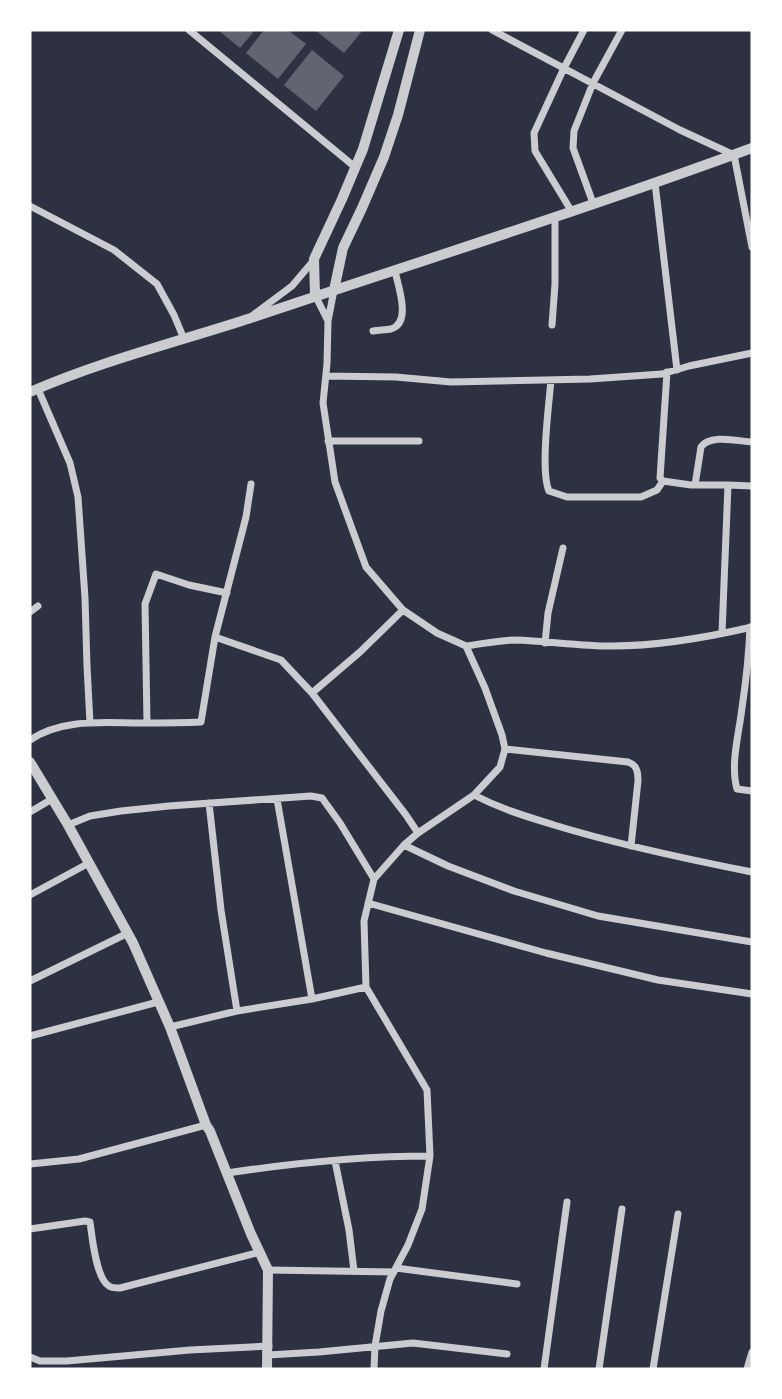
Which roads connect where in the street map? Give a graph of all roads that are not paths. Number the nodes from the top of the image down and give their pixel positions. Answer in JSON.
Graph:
{"nodes":[{"id":1,"x":189,"y":30,"type":"edge"},
{"id":2,"x":399,"y":30,"type":"edge"},
{"id":3,"x":420,"y":30,"type":"edge"},
{"id":4,"x":492,"y":30,"type":"edge"},
{"id":5,"x":583,"y":30,"type":"edge"},
{"id":6,"x":622,"y":30,"type":"edge"},
{"id":7,"x":564,"y":68,"type":"junction"},
{"id":8,"x":593,"y":83,"type":"junction"},
{"id":9,"x":752,"y":148,"type":"edge"},
{"id":10,"x":734,"y":155,"type":"junction"},
{"id":11,"x":355,"y":167,"type":"junction"},
{"id":12,"x":655,"y":183,"type":"junction"},
{"id":13,"x":593,"y":203,"type":"junction"},
{"id":14,"x":30,"y":206,"type":"edge"},
{"id":15,"x":572,"y":212,"type":"junction"},
{"id":16,"x":555,"y":218,"type":"junction"},
{"id":17,"x":750,"y":219,"type":"edge"},
{"id":18,"x":752,"y":247,"type":"edge"},
{"id":19,"x":314,"y":259,"type":"junction"},
{"id":20,"x":395,"y":271,"type":"junction"},
{"id":21,"x":334,"y":290,"type":"junction"},
{"id":22,"x":315,"y":295,"type":"junction"},
{"id":23,"x":249,"y":318,"type":"junction"},
{"id":24,"x":328,"y":321,"type":"junction"},
{"id":25,"x":552,"y":325,"type":"dead end"},
{"id":26,"x":373,"y":331,"type":"dead end"},
{"id":27,"x":184,"y":339,"type":"junction"},
{"id":28,"x":752,"y":353,"type":"edge"},
{"id":29,"x":677,"y":370,"type":"junction"},
{"id":30,"x":667,"y":372,"type":"junction"},
{"id":31,"x":326,"y":376,"type":"junction"},
{"id":32,"x":551,"y":380,"type":"junction"},
{"id":33,"x":34,"y":390,"type":"edge"},
{"id":34,"x":328,"y":441,"type":"junction"},
{"id":35,"x":419,"y":441,"type":"dead end"},
{"id":36,"x":752,"y":442,"type":"edge"},
{"id":37,"x":663,"y":481,"type":"junction"},
{"id":38,"x":251,"y":484,"type":"dead end"},
{"id":39,"x":695,"y":485,"type":"junction"},
{"id":40,"x":728,"y":485,"type":"junction"},
{"id":41,"x":752,"y":486,"type":"edge"},
{"id":42,"x":563,"y":548,"type":"dead end"},
{"id":43,"x":227,"y":593,"type":"junction"},
{"id":44,"x":38,"y":606,"type":"dead end"},
{"id":45,"x":403,"y":610,"type":"junction"},
{"id":46,"x":30,"y":612,"type":"edge"},
{"id":47,"x":751,"y":627,"type":"edge"},
{"id":48,"x":722,"y":634,"type":"junction"},
{"id":49,"x":215,"y":637,"type":"junction"},
{"id":50,"x":545,"y":643,"type":"junction"},
{"id":51,"x":466,"y":646,"type":"junction"},
{"id":52,"x":312,"y":693,"type":"junction"},
{"id":53,"x":90,"y":723,"type":"junction"},
{"id":54,"x":147,"y":723,"type":"junction"},
{"id":55,"x":30,"y":740,"type":"edge"},
{"id":56,"x":505,"y":749,"type":"junction"},
{"id":57,"x":30,"y":762,"type":"edge"},
{"id":58,"x":752,"y":791,"type":"edge"},
{"id":59,"x":474,"y":795,"type":"junction"},
{"id":60,"x":52,"y":799,"type":"junction"},
{"id":61,"x":277,"y":799,"type":"junction"},
{"id":62,"x":209,"y":803,"type":"junction"},
{"id":63,"x":30,"y":813,"type":"edge"},
{"id":64,"x":68,"y":825,"type":"junction"},
{"id":65,"x":418,"y":833,"type":"junction"},
{"id":66,"x":404,"y":845,"type":"junction"},
{"id":67,"x":631,"y":846,"type":"junction"},
{"id":68,"x":89,"y":863,"type":"junction"},
{"id":69,"x":752,"y":872,"type":"edge"},
{"id":70,"x":374,"y":879,"type":"junction"},
{"id":71,"x":30,"y":895,"type":"edge"},
{"id":72,"x":368,"y":903,"type":"junction"},
{"id":73,"x":128,"y":933,"type":"junction"},
{"id":74,"x":752,"y":942,"type":"edge"},
{"id":75,"x":30,"y":981,"type":"edge"},
{"id":76,"x":366,"y":987,"type":"junction"},
{"id":77,"x":752,"y":994,"type":"edge"},
{"id":78,"x":312,"y":999,"type":"junction"},
{"id":79,"x":158,"y":1002,"type":"junction"},
{"id":80,"x":237,"y":1011,"type":"junction"},
{"id":81,"x":170,"y":1027,"type":"junction"},
{"id":82,"x":30,"y":1036,"type":"edge"},
{"id":83,"x":206,"y":1125,"type":"junction"},
{"id":84,"x":430,"y":1156,"type":"junction"},
{"id":85,"x":335,"y":1161,"type":"junction"},
{"id":86,"x":30,"y":1164,"type":"edge"},
{"id":87,"x":227,"y":1173,"type":"junction"},
{"id":88,"x":567,"y":1202,"type":"dead end"},
{"id":89,"x":622,"y":1209,"type":"dead end"},
{"id":90,"x":678,"y":1214,"type":"dead end"},
{"id":91,"x":30,"y":1229,"type":"edge"},
{"id":92,"x":260,"y":1252,"type":"junction"},
{"id":93,"x":268,"y":1270,"type":"junction"},
{"id":94,"x":354,"y":1270,"type":"junction"},
{"id":95,"x":395,"y":1270,"type":"junction"},
{"id":96,"x":517,"y":1284,"type":"dead end"},
{"id":97,"x":375,"y":1346,"type":"junction"},
{"id":98,"x":268,"y":1350,"type":"junction"},
{"id":99,"x":752,"y":1352,"type":"edge"},
{"id":100,"x":508,"y":1354,"type":"dead end"},
{"id":101,"x":30,"y":1357,"type":"edge"},
{"id":102,"x":267,"y":1369,"type":"edge"},
{"id":103,"x":373,"y":1369,"type":"edge"},
{"id":104,"x":544,"y":1369,"type":"edge"},
{"id":105,"x":599,"y":1369,"type":"edge"},
{"id":106,"x":653,"y":1369,"type":"edge"},
{"id":107,"x":747,"y":1369,"type":"edge"}],
"edges":[{"from":1,"to":11,"type":"street"},
{"from":2,"to":11,"type":"street"},
{"from":3,"to":21,"type":"street"},
{"from":4,"to":7,"type":"street"},
{"from":5,"to":7,"type":"street"},
{"from":6,"to":8,"type":"street"},
{"from":7,"to":8,"type":"street"},
{"from":7,"to":15,"type":"street"},
{"from":8,"to":10,"type":"street"},
{"from":8,"to":13,"type":"street"},
{"from":9,"to":10,"type":"street"},
{"from":10,"to":12,"type":"street"},
{"from":10,"to":17,"type":"street"},
{"from":11,"to":19,"type":"street"},
{"from":12,"to":13,"type":"street"},
{"from":12,"to":29,"type":"street"},
{"from":13,"to":15,"type":"street"},
{"from":14,"to":27,"type":"street"},
{"from":15,"to":16,"type":"street"},
{"from":16,"to":20,"type":"street"},
{"from":16,"to":25,"type":"street"},
{"from":17,"to":18,"type":"street"},
{"from":19,"to":22,"type":"street"},
{"from":19,"to":23,"type":"street"},
{"from":20,"to":21,"type":"street"},
{"from":20,"to":26,"type":"street"},
{"from":21,"to":22,"type":"street"},
{"from":21,"to":24,"type":"street"},
{"from":22,"to":23,"type":"street"},
{"from":22,"to":24,"type":"street"},
{"from":23,"to":27,"type":"street"},
{"from":24,"to":31,"type":"street"},
{"from":27,"to":33,"type":"street"},
{"from":28,"to":29,"type":"street"},
{"from":29,"to":30,"type":"street"},
{"from":30,"to":32,"type":"street"},
{"from":30,"to":37,"type":"street"},
{"from":31,"to":32,"type":"street"},
{"from":31,"to":34,"type":"street"},
{"from":32,"to":37,"type":"street"},
{"from":33,"to":53,"type":"street"},
{"from":34,"to":35,"type":"street"},
{"from":34,"to":45,"type":"street"},
{"from":36,"to":39,"type":"street"},
{"from":37,"to":39,"type":"street"},
{"from":38,"to":43,"type":"street"},
{"from":39,"to":40,"type":"street"},
{"from":40,"to":41,"type":"street"},
{"from":40,"to":48,"type":"street"},
{"from":42,"to":50,"type":"street"},
{"from":43,"to":49,"type":"street"},
{"from":43,"to":54,"type":"street"},
{"from":44,"to":46,"type":"street"},
{"from":45,"to":51,"type":"street"},
{"from":45,"to":52,"type":"street"},
{"from":47,"to":48,"type":"street"},
{"from":47,"to":58,"type":"street"},
{"from":48,"to":50,"type":"street"},
{"from":49,"to":52,"type":"street"},
{"from":49,"to":54,"type":"street"},
{"from":50,"to":51,"type":"street"},
{"from":51,"to":56,"type":"street"},
{"from":52,"to":65,"type":"street"},
{"from":53,"to":54,"type":"street"},
{"from":53,"to":55,"type":"street"},
{"from":56,"to":59,"type":"street"},
{"from":56,"to":67,"type":"street"},
{"from":57,"to":60,"type":"street"},
{"from":59,"to":65,"type":"street"},
{"from":59,"to":67,"type":"street"},
{"from":60,"to":63,"type":"street"},
{"from":60,"to":64,"type":"street"},
{"from":61,"to":62,"type":"street"},
{"from":61,"to":70,"type":"street"},
{"from":61,"to":78,"type":"street"},
{"from":62,"to":64,"type":"street"},
{"from":62,"to":80,"type":"street"},
{"from":64,"to":68,"type":"street"},
{"from":65,"to":66,"type":"street"},
{"from":66,"to":70,"type":"street"},
{"from":66,"to":74,"type":"street"},
{"from":67,"to":69,"type":"street"},
{"from":68,"to":71,"type":"street"},
{"from":68,"to":73,"type":"street"},
{"from":70,"to":72,"type":"street"},
{"from":72,"to":76,"type":"street"},
{"from":72,"to":77,"type":"street"},
{"from":73,"to":75,"type":"street"},
{"from":73,"to":79,"type":"street"},
{"from":76,"to":78,"type":"street"},
{"from":76,"to":84,"type":"street"},
{"from":78,"to":80,"type":"street"},
{"from":79,"to":81,"type":"street"},
{"from":79,"to":82,"type":"street"},
{"from":80,"to":81,"type":"street"},
{"from":81,"to":83,"type":"street"},
{"from":83,"to":86,"type":"street"},
{"from":83,"to":87,"type":"street"},
{"from":84,"to":85,"type":"street"},
{"from":84,"to":95,"type":"street"},
{"from":85,"to":87,"type":"street"},
{"from":85,"to":94,"type":"street"},
{"from":87,"to":92,"type":"street"},
{"from":88,"to":104,"type":"street"},
{"from":89,"to":105,"type":"street"},
{"from":90,"to":106,"type":"street"},
{"from":91,"to":92,"type":"street"},
{"from":92,"to":93,"type":"street"},
{"from":93,"to":94,"type":"street"},
{"from":93,"to":98,"type":"street"},
{"from":94,"to":95,"type":"street"},
{"from":95,"to":96,"type":"street"},
{"from":95,"to":97,"type":"street"},
{"from":97,"to":98,"type":"street"},
{"from":97,"to":100,"type":"street"},
{"from":97,"to":103,"type":"street"},
{"from":98,"to":101,"type":"street"},
{"from":98,"to":102,"type":"street"},
{"from":99,"to":107,"type":"street"}]}
